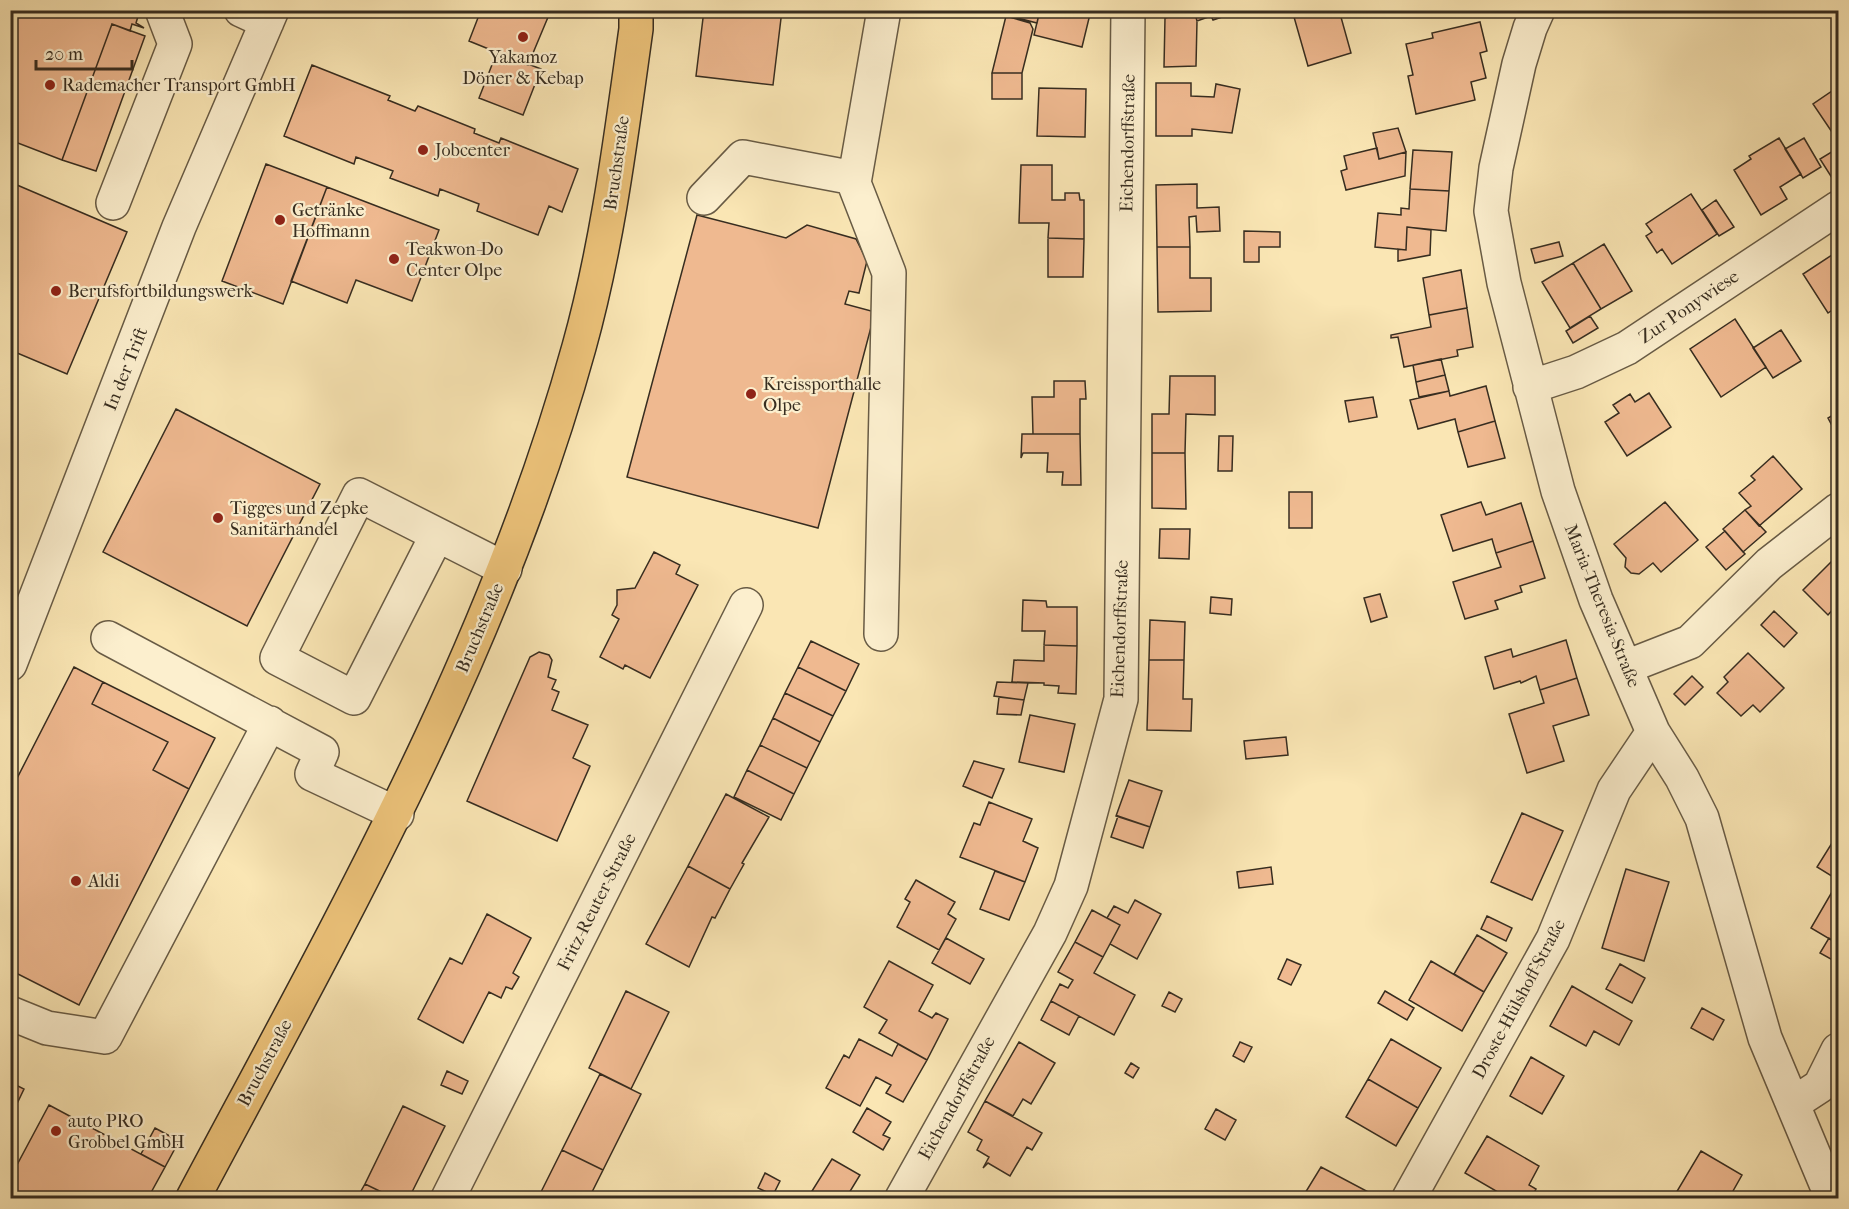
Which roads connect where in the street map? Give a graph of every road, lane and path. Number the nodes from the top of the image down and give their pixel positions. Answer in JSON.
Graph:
{"nodes":[{"id":1,"x":162,"y":10,"type":"edge"},
{"id":2,"x":636,"y":10,"type":"edge"},
{"id":3,"x":884,"y":10,"type":"edge"},
{"id":4,"x":1128,"y":10,"type":"edge"},
{"id":5,"x":1538,"y":10,"type":"edge"},
{"id":6,"x":260,"y":14,"type":"edge"},
{"id":7,"x":854,"y":178,"type":"junction"},
{"id":8,"x":704,"y":198,"type":"dead end"},
{"id":9,"x":113,"y":203,"type":"dead end"},
{"id":10,"x":1839,"y":208,"type":"edge"},
{"id":11,"x":1530,"y":387,"type":"junction"},
{"id":12,"x":1839,"y":510,"type":"edge"},
{"id":13,"x":437,"y":535,"type":"junction"},
{"id":14,"x":505,"y":569,"type":"junction"},
{"id":15,"x":746,"y":605,"type":"dead end"},
{"id":16,"x":881,"y":634,"type":"dead end"},
{"id":17,"x":108,"y":638,"type":"dead end"},
{"id":18,"x":10,"y":663,"type":"edge"},
{"id":19,"x":1626,"y":667,"type":"junction"},
{"id":20,"x":270,"y":723,"type":"junction"},
{"id":21,"x":1653,"y":732,"type":"junction"},
{"id":22,"x":397,"y":814,"type":"junction"},
{"id":23,"x":10,"y":1013,"type":"edge"},
{"id":24,"x":1839,"y":1050,"type":"edge"},
{"id":25,"x":1794,"y":1103,"type":"junction"},
{"id":26,"x":1819,"y":1192,"type":"edge"},
{"id":27,"x":193,"y":1198,"type":"edge"},
{"id":28,"x":448,"y":1198,"type":"edge"},
{"id":29,"x":902,"y":1198,"type":"edge"},
{"id":30,"x":1409,"y":1198,"type":"edge"}],
"edges":[{"from":1,"to":9,"type":"street"},
{"from":2,"to":14,"type":"main road","name":"Bruchstraße"},
{"from":3,"to":7,"type":"street"},
{"from":4,"to":29,"type":"street","name":"Eichendorffstraße"},
{"from":5,"to":11,"type":"street","name":"Maria-Theresia-Straße"},
{"from":6,"to":18,"type":"street","name":"In der Trift"},
{"from":7,"to":8,"type":"street"},
{"from":7,"to":16,"type":"street"},
{"from":10,"to":11,"type":"street","name":"Zur Ponywiese"},
{"from":11,"to":19,"type":"street","name":"Maria-Theresia-Straße"},
{"from":12,"to":19,"type":"street"},
{"from":13,"to":13,"type":"street"},
{"from":13,"to":14,"type":"street"},
{"from":14,"to":22,"type":"main road","name":"Bruchstraße"},
{"from":15,"to":28,"type":"street","name":"Fritz-Reuter-Straße"},
{"from":17,"to":20,"type":"street"},
{"from":19,"to":21,"type":"street","name":"Maria-Theresia-Straße"},
{"from":20,"to":22,"type":"street"},
{"from":20,"to":23,"type":"street"},
{"from":21,"to":25,"type":"street","name":"Maria-Theresia-Straße"},
{"from":21,"to":30,"type":"street","name":"Droste-Hülshoff-Straße"},
{"from":22,"to":27,"type":"main road","name":"Bruchstraße"},
{"from":24,"to":25,"type":"street"},
{"from":25,"to":26,"type":"street","name":"Maria-Theresia-Straße"}]}
